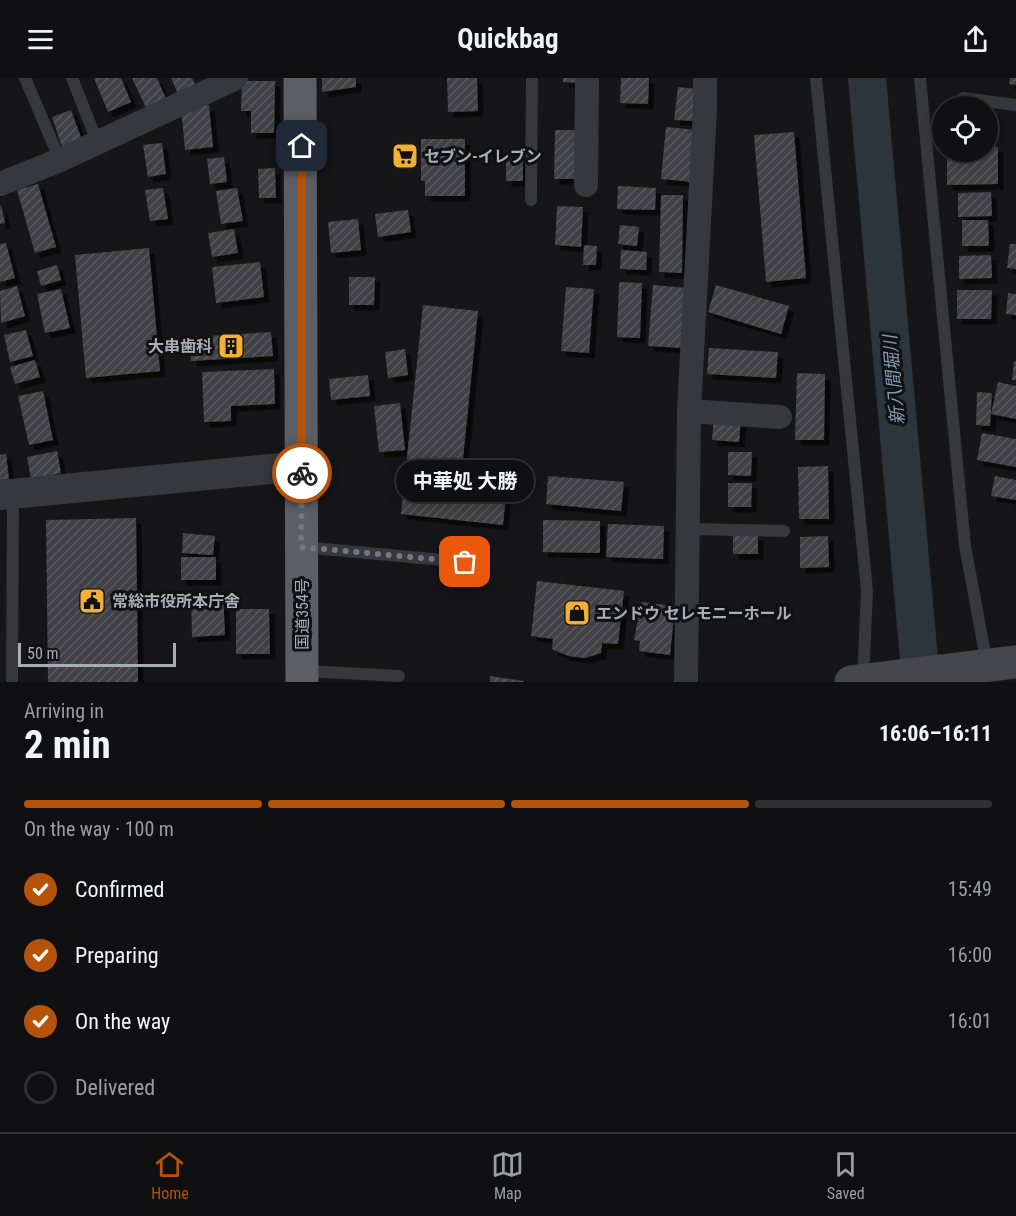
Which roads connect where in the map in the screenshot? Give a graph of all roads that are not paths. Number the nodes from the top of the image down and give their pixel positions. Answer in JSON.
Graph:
{"nodes":[{"id":1,"x":25,"y":78,"type":"edge"},
{"id":2,"x":72,"y":78,"type":"edge"},
{"id":3,"x":236,"y":78,"type":"edge"},
{"id":4,"x":300,"y":78,"type":"edge"},
{"id":5,"x":532,"y":78,"type":"edge"},
{"id":6,"x":587,"y":78,"type":"edge"},
{"id":7,"x":705,"y":78,"type":"edge"},
{"id":8,"x":816,"y":78,"type":"edge"},
{"id":9,"x":920,"y":78,"type":"edge"},
{"id":10,"x":998,"y":103,"type":"edge"},
{"id":11,"x":1016,"y":105,"type":"edge"},
{"id":12,"x":97,"y":141,"type":"junction"},
{"id":13,"x":60,"y":160,"type":"junction"},
{"id":14,"x":0,"y":184,"type":"edge"},
{"id":15,"x":586,"y":185,"type":"dead end"},
{"id":16,"x":531,"y":200,"type":"dead end"},
{"id":17,"x":689,"y":411,"type":"junction"},
{"id":18,"x":780,"y":417,"type":"dead end"},
{"id":19,"x":302,"y":466,"type":"junction"},
{"id":20,"x":6,"y":494,"type":"edge"},
{"id":21,"x":686,"y":529,"type":"junction"},
{"id":22,"x":784,"y":531,"type":"dead end"},
{"id":23,"x":301,"y":547,"type":"junction"},
{"id":24,"x":465,"y":562,"type":"dead end"},
{"id":25,"x":992,"y":669,"type":"edge"},
{"id":26,"x":399,"y":676,"type":"dead end"},
{"id":27,"x":302,"y":677,"type":"edge"},
{"id":28,"x":864,"y":680,"type":"edge"},
{"id":29,"x":12,"y":682,"type":"edge"},
{"id":30,"x":686,"y":682,"type":"edge"}],
"edges":[{"from":1,"to":13,"type":"lane"},
{"from":2,"to":12,"type":"lane"},
{"from":3,"to":12,"type":"street"},
{"from":4,"to":19,"type":"highway","name":"国道354号"},
{"from":5,"to":16,"type":"lane"},
{"from":6,"to":15,"type":"street"},
{"from":7,"to":17,"type":"street"},
{"from":8,"to":28,"type":"lane"},
{"from":9,"to":25,"type":"lane"},
{"from":10,"to":11,"type":"lane"},
{"from":12,"to":13,"type":"street"},
{"from":13,"to":14,"type":"street"},
{"from":17,"to":18,"type":"street"},
{"from":17,"to":21,"type":"street"},
{"from":19,"to":20,"type":"street"},
{"from":19,"to":23,"type":"highway","name":"国道354号"},
{"from":20,"to":29,"type":"lane"},
{"from":21,"to":22,"type":"lane"},
{"from":21,"to":30,"type":"street"},
{"from":23,"to":24,"type":"lane"},
{"from":23,"to":27,"type":"highway","name":"国道354号"},
{"from":25,"to":28,"type":"main road"},
{"from":26,"to":27,"type":"lane"}]}
